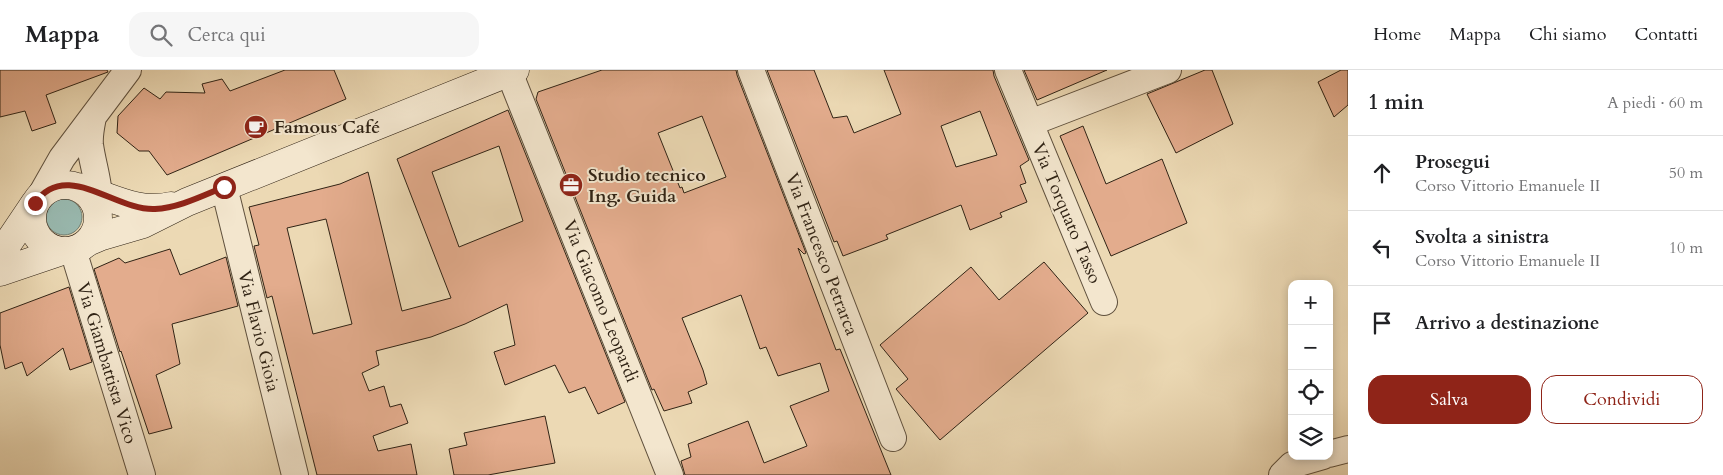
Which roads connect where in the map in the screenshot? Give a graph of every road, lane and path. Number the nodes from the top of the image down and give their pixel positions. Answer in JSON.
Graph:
{"nodes":[{"id":1,"x":128,"y":70,"type":"edge"},
{"id":2,"x":751,"y":70,"type":"edge"},
{"id":3,"x":1008,"y":70,"type":"edge"},
{"id":4,"x":1168,"y":70,"type":"edge"},
{"id":5,"x":512,"y":71,"type":"edge"},
{"id":6,"x":92,"y":117,"type":"junction"},
{"id":7,"x":1030,"y":123,"type":"junction"},
{"id":8,"x":224,"y":187,"type":"junction"},
{"id":9,"x":91,"y":196,"type":"junction"},
{"id":10,"x":38,"y":199,"type":"junction"},
{"id":11,"x":187,"y":202,"type":"junction"},
{"id":12,"x":74,"y":248,"type":"junction"},
{"id":13,"x":0,"y":255,"type":"edge"},
{"id":14,"x":0,"y":272,"type":"edge"},
{"id":15,"x":1104,"y":302,"type":"dead end"},
{"id":16,"x":894,"y":438,"type":"dead end"},
{"id":17,"x":1348,"y":449,"type":"edge"},
{"id":18,"x":1333,"y":453,"type":"edge"},
{"id":19,"x":1309,"y":460,"type":"edge"},
{"id":20,"x":142,"y":475,"type":"edge"},
{"id":21,"x":295,"y":475,"type":"edge"},
{"id":22,"x":670,"y":475,"type":"edge"},
{"id":23,"x":1282,"y":475,"type":"edge"}],
"edges":[{"from":1,"to":6,"type":"street"},
{"from":2,"to":16,"type":"street","name":"Via Francesco Petrarca"},
{"from":3,"to":7,"type":"street","name":"Via Torquato Tasso"},
{"from":4,"to":7,"type":"street","name":"Via Torquato Tasso"},
{"from":5,"to":8,"type":"main road"},
{"from":5,"to":22,"type":"street","name":"Via Giacomo Leopardi"},
{"from":6,"to":9,"type":"street"},
{"from":6,"to":10,"type":"street"},
{"from":7,"to":15,"type":"street","name":"Via Torquato Tasso"},
{"from":8,"to":11,"type":"main road"},
{"from":8,"to":21,"type":"street","name":"Via Flavio Gioia"},
{"from":9,"to":10,"type":"main road"},
{"from":9,"to":11,"type":"main road"},
{"from":9,"to":12,"type":"main road"},
{"from":10,"to":12,"type":"main road"},
{"from":10,"to":13,"type":"main road"},
{"from":11,"to":12,"type":"main road"},
{"from":12,"to":14,"type":"main road"},
{"from":12,"to":20,"type":"street","name":"Via Giambattista Vico"},
{"from":17,"to":18,"type":"street"},
{"from":19,"to":23,"type":"street"}]}
